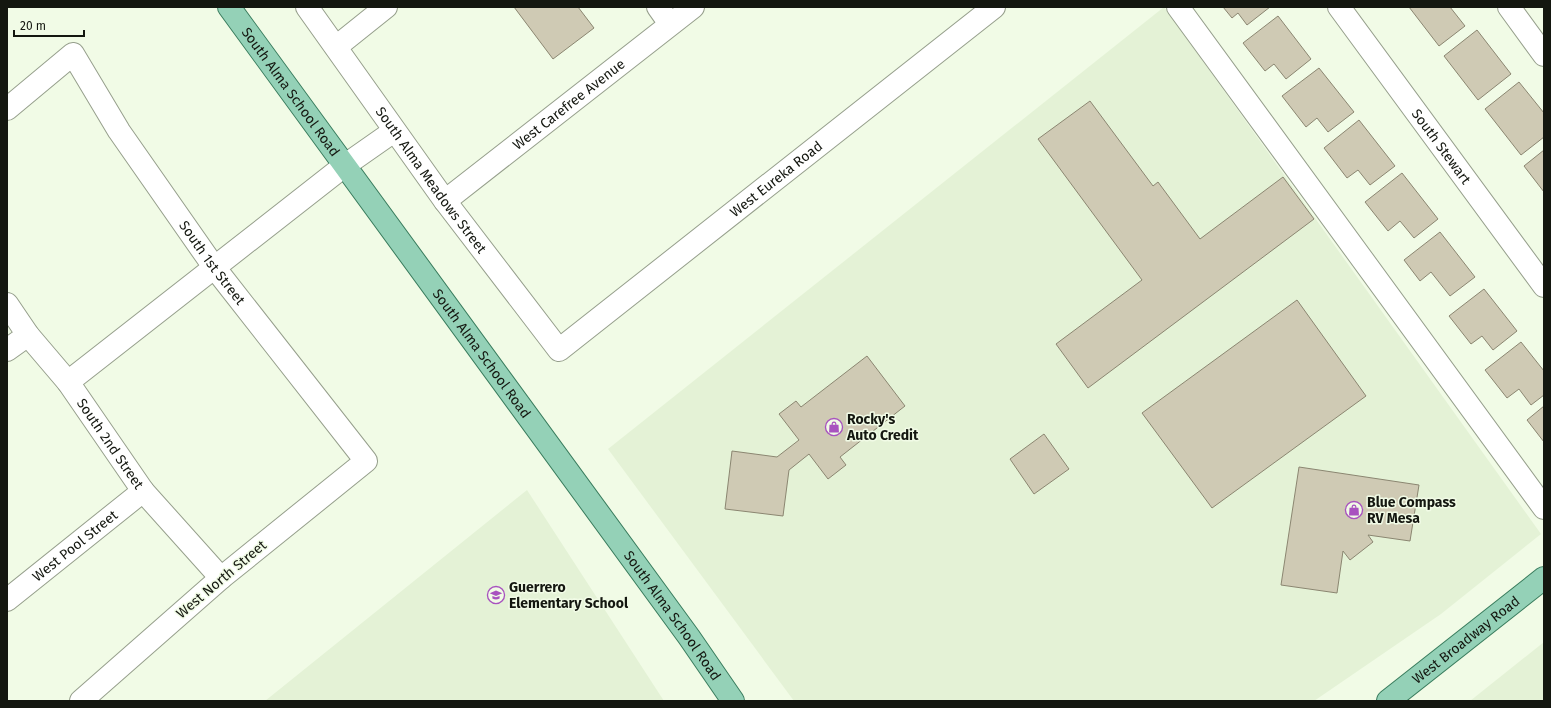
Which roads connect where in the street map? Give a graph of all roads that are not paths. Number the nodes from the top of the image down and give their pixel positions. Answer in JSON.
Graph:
{"nodes":[{"id":1,"x":229,"y":7,"type":"edge"},
{"id":2,"x":307,"y":7,"type":"edge"},
{"id":3,"x":386,"y":7,"type":"edge"},
{"id":4,"x":658,"y":7,"type":"edge"},
{"id":5,"x":692,"y":7,"type":"edge"},
{"id":6,"x":994,"y":7,"type":"edge"},
{"id":7,"x":1178,"y":7,"type":"edge"},
{"id":8,"x":1339,"y":7,"type":"edge"},
{"id":9,"x":1509,"y":7,"type":"edge"},
{"id":10,"x":670,"y":24,"type":"junction"},
{"id":11,"x":336,"y":47,"type":"junction"},
{"id":12,"x":1544,"y":55,"type":"edge"},
{"id":13,"x":7,"y":109,"type":"edge"},
{"id":14,"x":394,"y":131,"type":"junction"},
{"id":15,"x":344,"y":166,"type":"junction"},
{"id":16,"x":445,"y":200,"type":"junction"},
{"id":17,"x":214,"y":267,"type":"junction"},
{"id":18,"x":1544,"y":286,"type":"edge"},
{"id":19,"x":7,"y":304,"type":"edge"},
{"id":20,"x":28,"y":335,"type":"junction"},
{"id":21,"x":7,"y":350,"type":"edge"},
{"id":22,"x":558,"y":350,"type":"joint"},
{"id":23,"x":68,"y":382,"type":"junction"},
{"id":24,"x":366,"y":461,"type":"joint"},
{"id":25,"x":143,"y":492,"type":"junction"},
{"id":26,"x":1544,"y":508,"type":"edge"},
{"id":27,"x":221,"y":578,"type":"junction"},
{"id":28,"x":1544,"y":578,"type":"edge"},
{"id":29,"x":7,"y":600,"type":"edge"},
{"id":30,"x":81,"y":701,"type":"edge"},
{"id":31,"x":733,"y":701,"type":"edge"},
{"id":32,"x":1388,"y":701,"type":"edge"}],
"edges":[{"from":1,"to":15,"type":"main road","name":"South Alma School Road"},
{"from":2,"to":11,"type":"street","name":"South Alma Meadows Street"},
{"from":3,"to":11,"type":"street"},
{"from":4,"to":10,"type":"street"},
{"from":5,"to":10,"type":"street","name":"West Carefree Avenue"},
{"from":6,"to":22,"type":"street","name":"West Eureka Road"},
{"from":7,"to":26,"type":"street"},
{"from":8,"to":18,"type":"street","name":"South Stewart"},
{"from":9,"to":12,"type":"street"},
{"from":10,"to":16,"type":"street","name":"West Carefree Avenue"},
{"from":11,"to":14,"type":"street","name":"South Alma Meadows Street"},
{"from":13,"to":17,"type":"street","name":"South 1st Street"},
{"from":14,"to":15,"type":"street"},
{"from":14,"to":16,"type":"street","name":"South Alma Meadows Street"},
{"from":15,"to":17,"type":"street"},
{"from":15,"to":31,"type":"main road","name":"South Alma School Road"},
{"from":16,"to":22,"type":"street","name":"South Alma Meadows Street"},
{"from":17,"to":23,"type":"street"},
{"from":17,"to":24,"type":"street","name":"South 1st Street"},
{"from":19,"to":20,"type":"street","name":"South 2nd Street"},
{"from":20,"to":21,"type":"street"},
{"from":20,"to":23,"type":"street","name":"South 2nd Street"},
{"from":23,"to":25,"type":"street","name":"South 2nd Street"},
{"from":24,"to":27,"type":"street","name":"West North Street"},
{"from":25,"to":27,"type":"street","name":"South 2nd Street"},
{"from":25,"to":29,"type":"street","name":"West Pool Street"},
{"from":27,"to":30,"type":"street","name":"West North Street"},
{"from":28,"to":32,"type":"main road","name":"West Broadway Road"}]}
